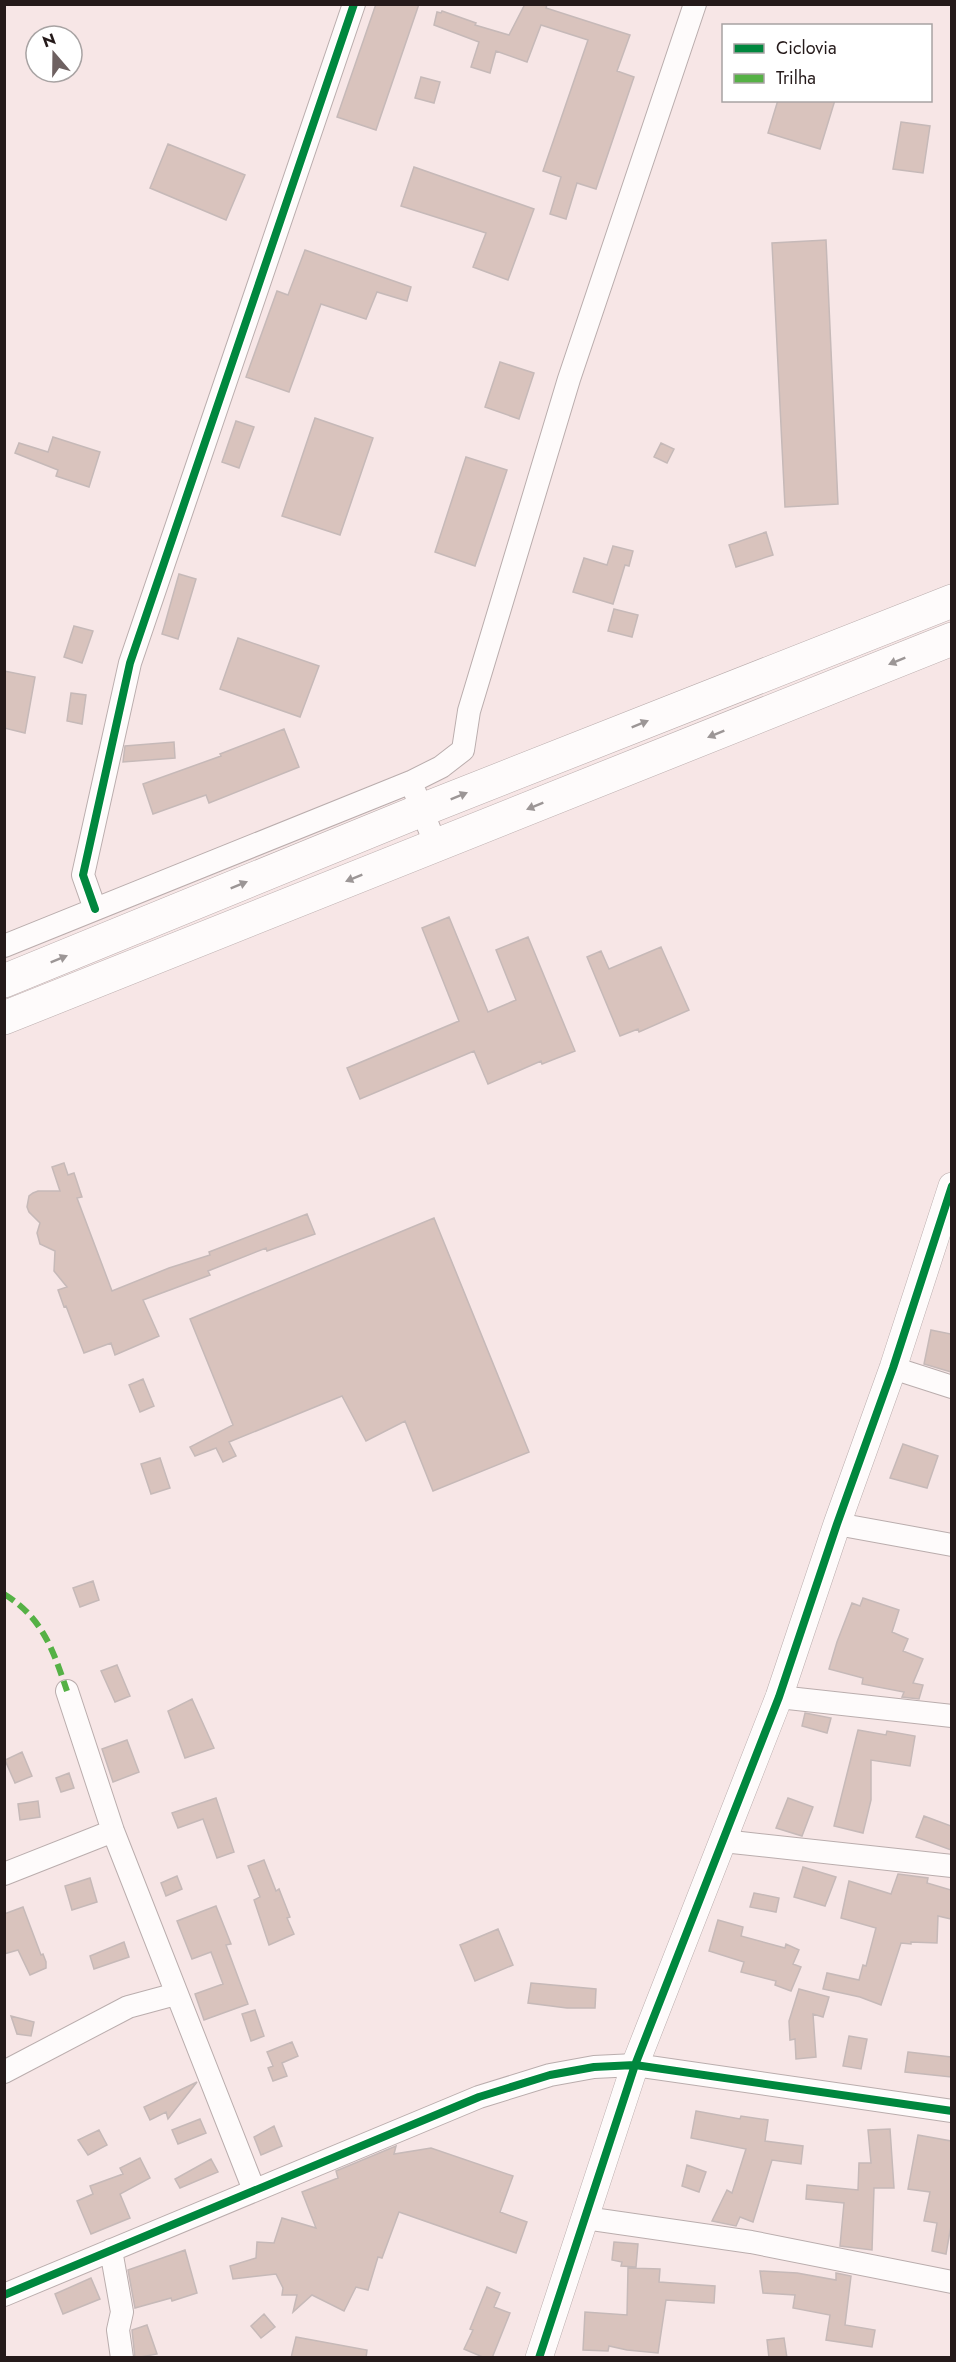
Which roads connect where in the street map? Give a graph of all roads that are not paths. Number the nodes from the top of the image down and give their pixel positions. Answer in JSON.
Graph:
{"nodes":[{"id":1,"x":354,"y":4,"type":"edge"},
{"id":2,"x":695,"y":4,"type":"edge"},
{"id":3,"x":951,"y":601,"type":"edge"},
{"id":4,"x":951,"y":639,"type":"edge"},
{"id":5,"x":416,"y":796,"type":"junction"},
{"id":6,"x":436,"y":846,"type":"junction"},
{"id":7,"x":95,"y":909,"type":"junction"},
{"id":8,"x":4,"y":946,"type":"edge"},
{"id":9,"x":4,"y":981,"type":"edge"},
{"id":10,"x":4,"y":1018,"type":"edge"},
{"id":11,"x":951,"y":1186,"type":"edge"},
{"id":12,"x":944,"y":1232,"type":"edge"},
{"id":13,"x":893,"y":1368,"type":"junction"},
{"id":14,"x":951,"y":1387,"type":"edge"},
{"id":15,"x":837,"y":1524,"type":"junction"},
{"id":16,"x":951,"y":1545,"type":"edge"},
{"id":17,"x":67,"y":1691,"type":"dead end"},
{"id":18,"x":779,"y":1697,"type":"junction"},
{"id":19,"x":951,"y":1716,"type":"edge"},
{"id":20,"x":113,"y":1831,"type":"junction"},
{"id":21,"x":723,"y":1841,"type":"junction"},
{"id":22,"x":951,"y":1866,"type":"edge"},
{"id":23,"x":4,"y":1874,"type":"edge"},
{"id":24,"x":176,"y":1994,"type":"junction"},
{"id":25,"x":635,"y":2065,"type":"junction"},
{"id":26,"x":4,"y":2072,"type":"edge"},
{"id":27,"x":951,"y":2111,"type":"edge"},
{"id":28,"x":254,"y":2190,"type":"junction"},
{"id":29,"x":585,"y":2218,"type":"junction"},
{"id":30,"x":111,"y":2250,"type":"junction"},
{"id":31,"x":951,"y":2282,"type":"edge"},
{"id":32,"x":4,"y":2295,"type":"edge"},
{"id":33,"x":122,"y":2358,"type":"edge"},
{"id":34,"x":539,"y":2358,"type":"edge"}],
"edges":[{"from":1,"to":7,"type":"street"},
{"from":2,"to":5,"type":"street"},
{"from":5,"to":3,"type":"highway","one_way":true},
{"from":4,"to":6,"type":"highway","one_way":true},
{"from":5,"to":6,"type":"street"},
{"from":5,"to":7,"type":"street"},
{"from":9,"to":5,"type":"highway","one_way":true},
{"from":6,"to":10,"type":"highway","one_way":true},
{"from":7,"to":8,"type":"street"},
{"from":11,"to":12,"type":"street"},
{"from":12,"to":13,"type":"street"},
{"from":13,"to":14,"type":"street"},
{"from":13,"to":15,"type":"street"},
{"from":15,"to":16,"type":"street"},
{"from":15,"to":18,"type":"street"},
{"from":17,"to":20,"type":"street"},
{"from":18,"to":19,"type":"street"},
{"from":18,"to":21,"type":"street"},
{"from":20,"to":23,"type":"street"},
{"from":20,"to":24,"type":"street"},
{"from":21,"to":22,"type":"street"},
{"from":21,"to":25,"type":"street"},
{"from":24,"to":26,"type":"street"},
{"from":24,"to":28,"type":"street"},
{"from":25,"to":27,"type":"street"},
{"from":25,"to":28,"type":"street"},
{"from":25,"to":29,"type":"street"},
{"from":28,"to":30,"type":"street"},
{"from":29,"to":31,"type":"street"},
{"from":29,"to":34,"type":"street"},
{"from":30,"to":32,"type":"street"},
{"from":30,"to":33,"type":"street"}]}
